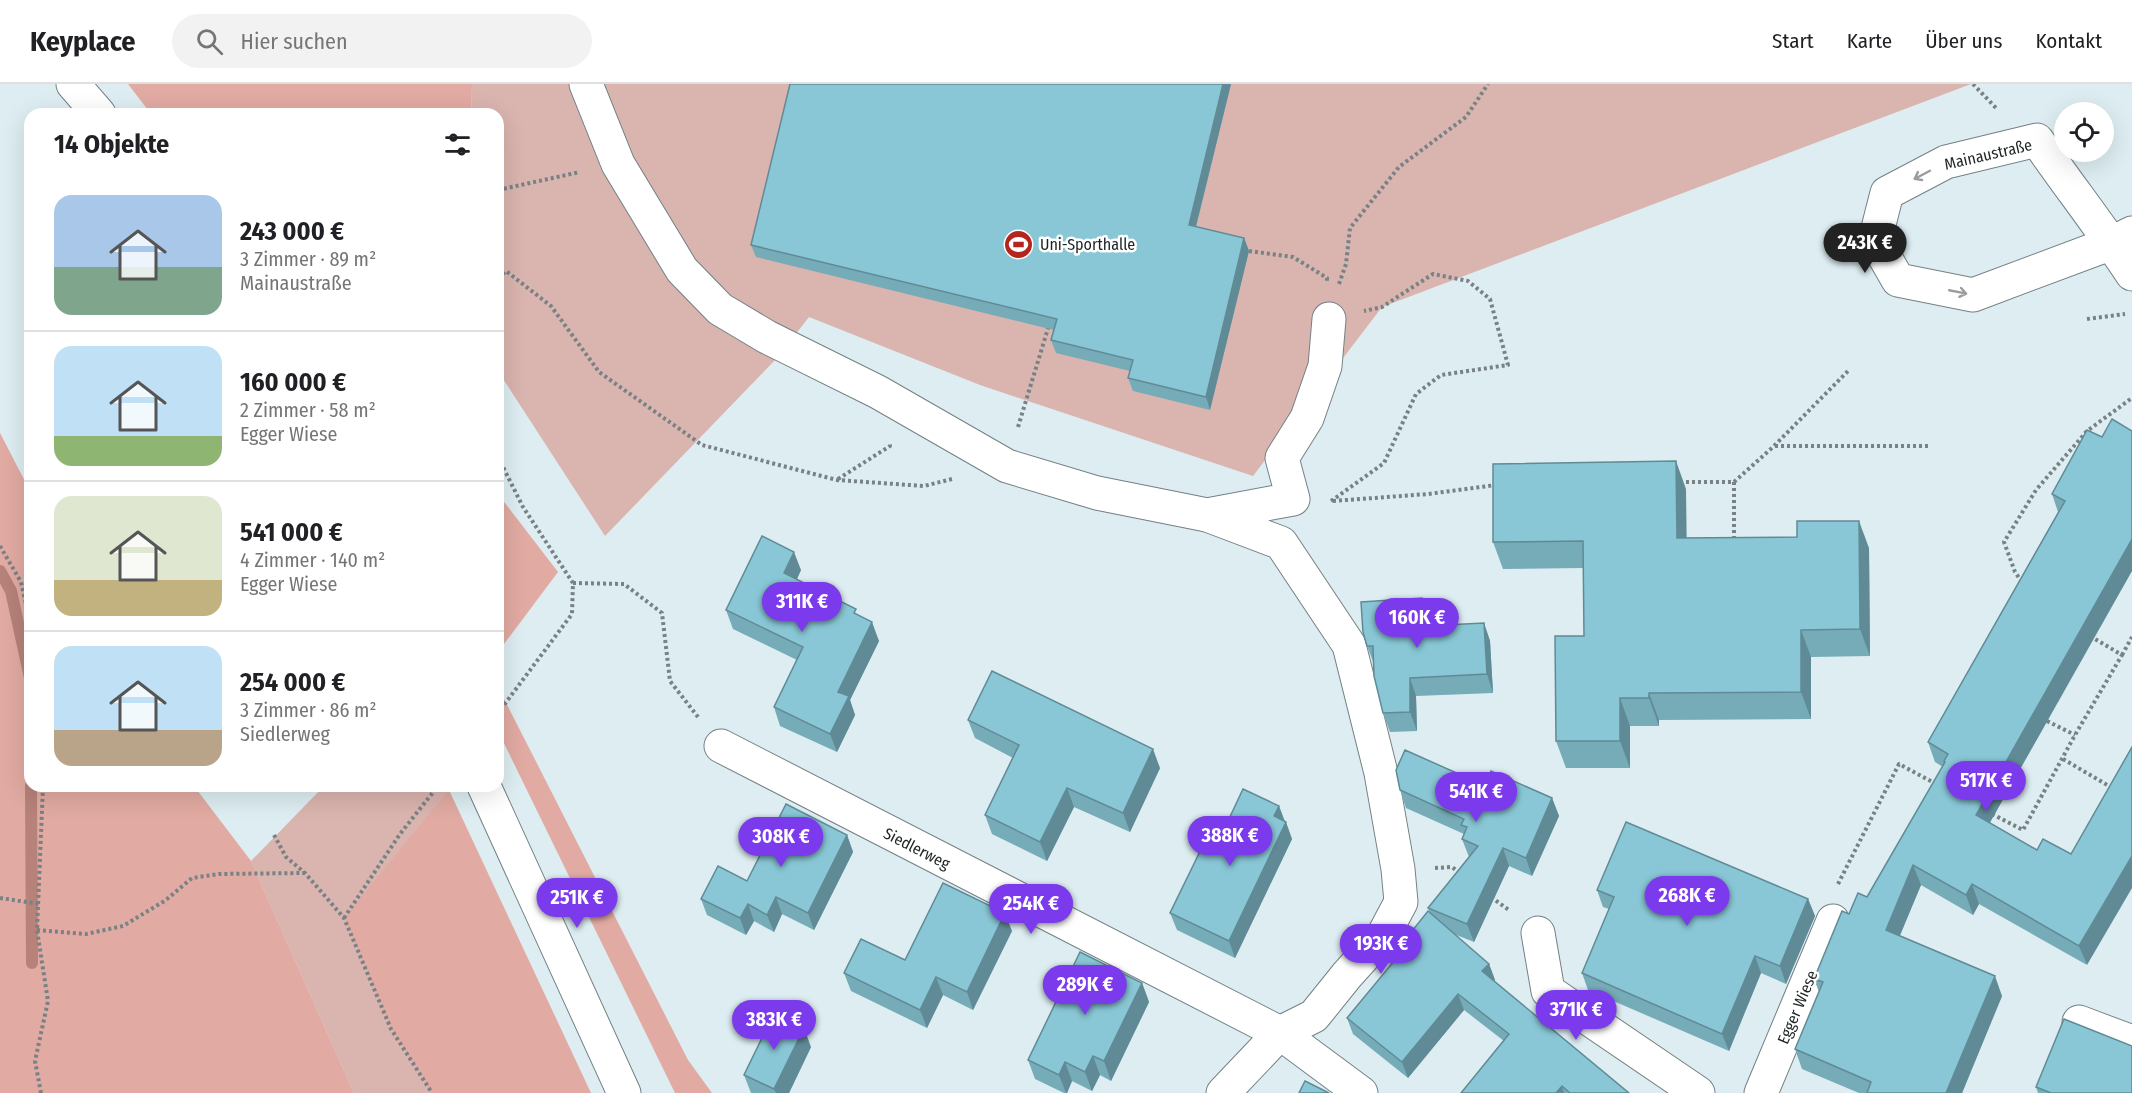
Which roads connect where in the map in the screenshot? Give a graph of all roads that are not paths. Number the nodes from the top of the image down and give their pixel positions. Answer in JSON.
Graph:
{"nodes":[{"id":1,"x":73,"y":84,"type":"edge"},
{"id":2,"x":586,"y":84,"type":"edge"},
{"id":3,"x":94,"y":108,"type":"edge"},
{"id":4,"x":2122,"y":238,"type":"edge"},
{"id":5,"x":2132,"y":274,"type":"edge"},
{"id":6,"x":1329,"y":319,"type":"road end"},
{"id":7,"x":1207,"y":515,"type":"junction"},
{"id":8,"x":721,"y":746,"type":"road end"},
{"id":9,"x":487,"y":792,"type":"edge"},
{"id":10,"x":1833,"y":921,"type":"road end"},
{"id":11,"x":1538,"y":933,"type":"road end"},
{"id":12,"x":2079,"y":1022,"type":"edge"},
{"id":13,"x":1280,"y":1033,"type":"junction"},
{"id":14,"x":2132,"y":1042,"type":"edge"},
{"id":15,"x":624,"y":1093,"type":"edge"},
{"id":16,"x":1223,"y":1093,"type":"edge"},
{"id":17,"x":1361,"y":1093,"type":"edge"},
{"id":18,"x":1698,"y":1093,"type":"edge"},
{"id":19,"x":1761,"y":1093,"type":"edge"}],
"edges":[{"from":1,"to":3,"type":"street"},
{"from":2,"to":7,"type":"street"},
{"from":4,"to":4,"type":"street","name":"Mainaustraße","one_way":true},
{"from":4,"to":5,"type":"street","name":"Mainaustraße"},
{"from":6,"to":7,"type":"street"},
{"from":7,"to":13,"type":"street"},
{"from":8,"to":13,"type":"street","name":"Siedlerweg"},
{"from":9,"to":15,"type":"street"},
{"from":10,"to":19,"type":"street","name":"Egger Wiese"},
{"from":11,"to":18,"type":"street"},
{"from":12,"to":14,"type":"street"},
{"from":13,"to":16,"type":"street"},
{"from":13,"to":17,"type":"street","name":"Siedlerweg"}]}
